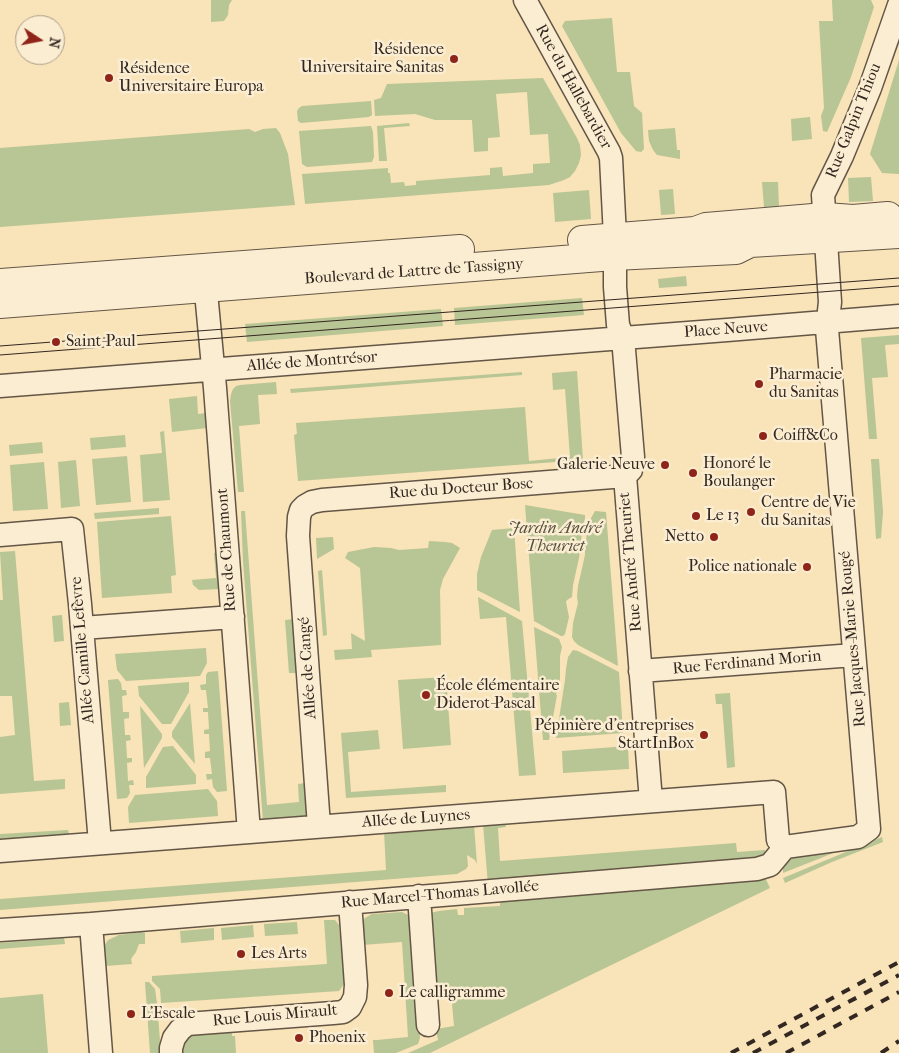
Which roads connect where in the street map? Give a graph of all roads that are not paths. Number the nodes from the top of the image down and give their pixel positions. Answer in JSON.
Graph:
{"nodes":[{"id":1,"x":525,"y":0,"type":"edge"},
{"id":2,"x":899,"y":6,"type":"edge"},
{"id":3,"x":899,"y":216,"type":"edge"},
{"id":4,"x":825,"y":228,"type":"junction"},
{"id":5,"x":899,"y":234,"type":"edge"},
{"id":6,"x":615,"y":246,"type":"junction"},
{"id":7,"x":205,"y":278,"type":"junction"},
{"id":8,"x":0,"y":283,"type":"edge"},
{"id":9,"x":0,"y":304,"type":"edge"},
{"id":10,"x":899,"y":316,"type":"edge"},
{"id":11,"x":828,"y":322,"type":"junction"},
{"id":12,"x":623,"y":338,"type":"junction"},
{"id":13,"x":213,"y":370,"type":"junction"},
{"id":14,"x":0,"y":386,"type":"edge"},
{"id":15,"x":624,"y":476,"type":"junction"},
{"id":16,"x":301,"y":510,"type":"joint"},
{"id":17,"x":0,"y":535,"type":"edge"},
{"id":18,"x":232,"y":617,"type":"junction"},
{"id":19,"x":82,"y":628,"type":"junction"},
{"id":20,"x":854,"y":655,"type":"junction"},
{"id":21,"x":640,"y":672,"type":"junction"},
{"id":22,"x":651,"y":801,"type":"junction"},
{"id":23,"x":320,"y":826,"type":"junction"},
{"id":24,"x":249,"y":832,"type":"junction"},
{"id":25,"x":100,"y":843,"type":"junction"},
{"id":26,"x":785,"y":848,"type":"junction"},
{"id":27,"x":0,"y":851,"type":"edge"},
{"id":28,"x":419,"y":896,"type":"junction"},
{"id":29,"x":350,"y":902,"type":"junction"},
{"id":30,"x":91,"y":924,"type":"junction"},
{"id":31,"x":0,"y":930,"type":"edge"},
{"id":32,"x":428,"y":1025,"type":"dead end"},
{"id":33,"x":101,"y":1053,"type":"edge"},
{"id":34,"x":171,"y":1053,"type":"edge"}],
"edges":[{"from":1,"to":6,"type":"street","name":"Rue du Hallebardier"},
{"from":2,"to":4,"type":"street","name":"Rue Galpin Thiou"},
{"from":3,"to":4,"type":"street"},
{"from":4,"to":5,"type":"street"},
{"from":4,"to":6,"type":"street","name":"Boulevard de Lattre de Tassigny"},
{"from":4,"to":11,"type":"street","name":"Rue Jacques-Marie Rougé"},
{"from":6,"to":7,"type":"street","name":"Boulevard de Lattre de Tassigny"},
{"from":6,"to":12,"type":"street","name":"Rue André Theuriet"},
{"from":7,"to":8,"type":"street","name":"Boulevard de Lattre de Tassigny"},
{"from":7,"to":9,"type":"street","name":"Boulevard de Lattre de Tassigny"},
{"from":7,"to":13,"type":"street","name":"Rue de Chaumont"},
{"from":10,"to":11,"type":"street","name":"Place Neuve"},
{"from":11,"to":12,"type":"street","name":"Place Neuve"},
{"from":11,"to":20,"type":"street","name":"Rue Jacques-Marie Rougé"},
{"from":12,"to":13,"type":"street","name":"Allée de Montrésor"},
{"from":12,"to":15,"type":"street","name":"Rue André Theuriet"},
{"from":13,"to":14,"type":"street","name":"Allée de Montrésor"},
{"from":13,"to":18,"type":"street","name":"Rue de Chaumont"},
{"from":15,"to":16,"type":"street","name":"Rue du Docteur Bosc"},
{"from":15,"to":21,"type":"street","name":"Rue André Theuriet"},
{"from":16,"to":23,"type":"street","name":"Allée de Cangé"},
{"from":17,"to":19,"type":"street","name":"Allée Camille Lefèvre"},
{"from":18,"to":19,"type":"street"},
{"from":18,"to":24,"type":"street","name":"Rue de Chaumont"},
{"from":19,"to":25,"type":"street","name":"Allée Camille Lefèvre"},
{"from":20,"to":21,"type":"street","name":"Rue Ferdinand Morin"},
{"from":20,"to":26,"type":"street","name":"Rue Jacques-Marie Rougé"},
{"from":21,"to":22,"type":"street","name":"Rue André Theuriet"},
{"from":22,"to":23,"type":"street","name":"Allée de Luynes"},
{"from":22,"to":26,"type":"street","name":"Allée de Luynes"},
{"from":23,"to":24,"type":"street","name":"Allée de Luynes"},
{"from":24,"to":25,"type":"street","name":"Allée de Luynes"},
{"from":25,"to":27,"type":"street","name":"Allée de Luynes"},
{"from":26,"to":28,"type":"street","name":"Rue Marcel-Thomas Lavollée"},
{"from":28,"to":29,"type":"street","name":"Rue Marcel-Thomas Lavollée"},
{"from":28,"to":32,"type":"street"},
{"from":29,"to":30,"type":"street","name":"Rue Marcel-Thomas Lavollée"},
{"from":29,"to":34,"type":"street","name":"Rue Louis Mirault"},
{"from":30,"to":31,"type":"street","name":"Rue Marcel-Thomas Lavollée"},
{"from":30,"to":33,"type":"street"}]}
